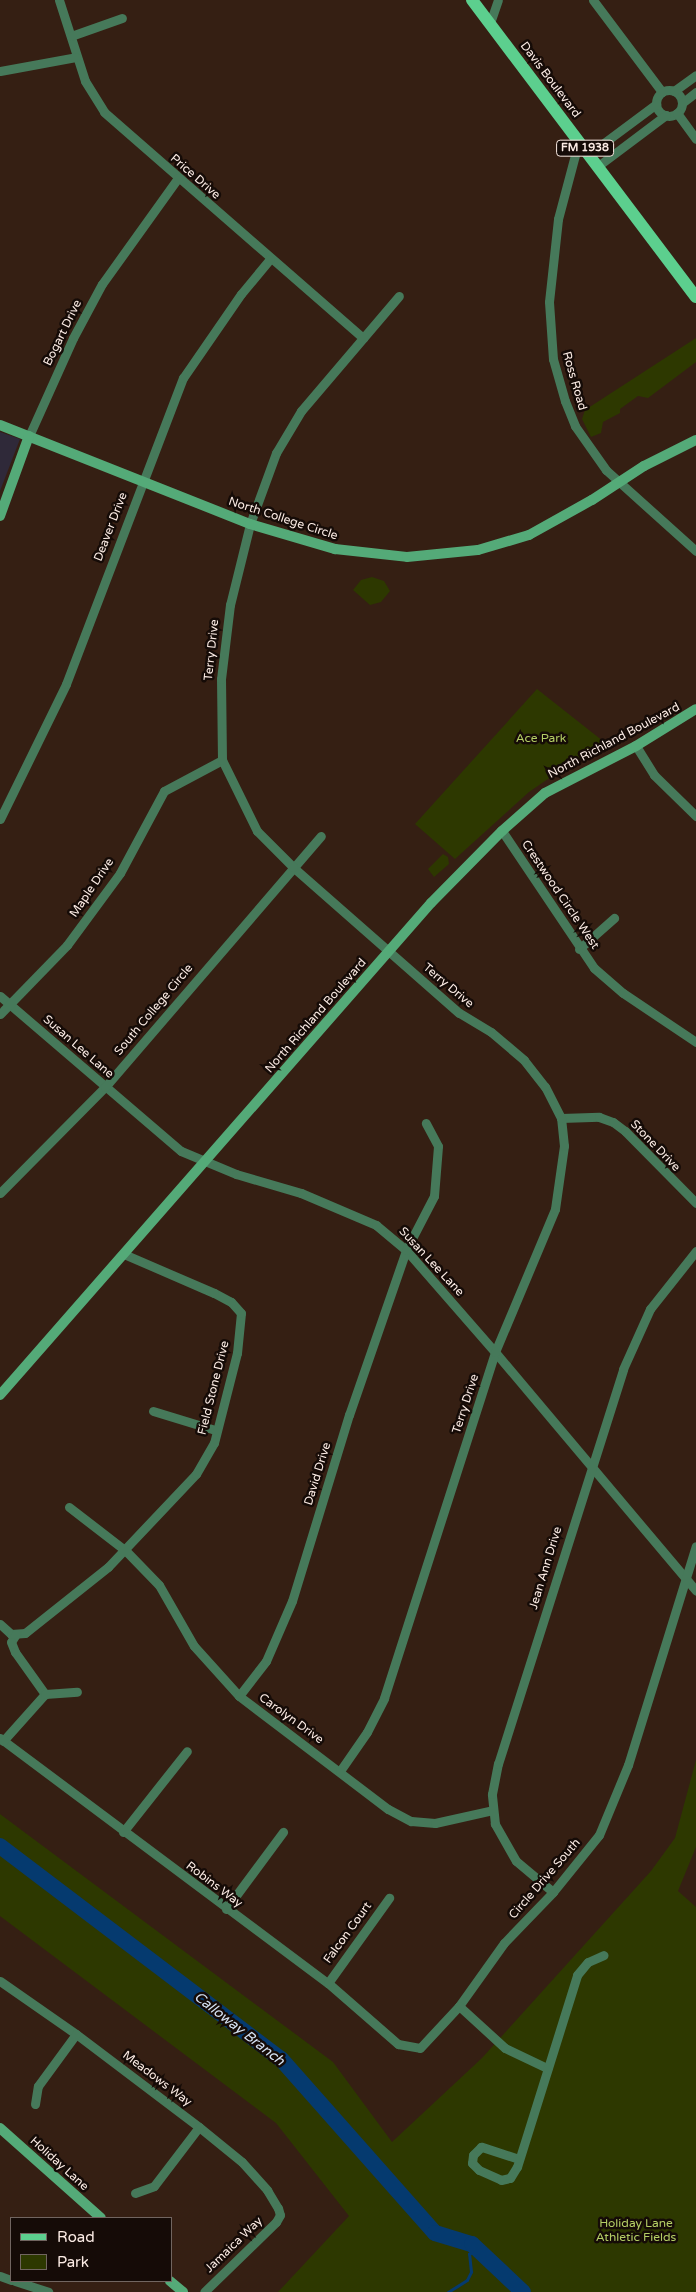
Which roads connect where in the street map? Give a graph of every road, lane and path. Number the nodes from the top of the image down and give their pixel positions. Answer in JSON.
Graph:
{"nodes":[{"id":1,"x":60,"y":0,"type":"edge"},
{"id":2,"x":472,"y":0,"type":"edge"},
{"id":3,"x":498,"y":0,"type":"edge"},
{"id":4,"x":593,"y":0,"type":"edge"},
{"id":5,"x":122,"y":18,"type":"dead end"},
{"id":6,"x":490,"y":24,"type":"junction"},
{"id":7,"x":71,"y":36,"type":"junction"},
{"id":8,"x":76,"y":57,"type":"junction"},
{"id":9,"x":0,"y":71,"type":"edge"},
{"id":10,"x":696,"y":75,"type":"edge"},
{"id":11,"x":674,"y":91,"type":"junction"},
{"id":12,"x":662,"y":92,"type":"junction"},
{"id":13,"x":696,"y":92,"type":"edge"},
{"id":14,"x":682,"y":103,"type":"junction"},
{"id":15,"x":656,"y":104,"type":"junction"},
{"id":16,"x":677,"y":113,"type":"junction"},
{"id":17,"x":666,"y":115,"type":"junction"},
{"id":18,"x":696,"y":139,"type":"edge"},
{"id":19,"x":579,"y":140,"type":"junction"},
{"id":20,"x":589,"y":154,"type":"junction"},
{"id":21,"x":598,"y":166,"type":"junction"},
{"id":22,"x":178,"y":178,"type":"junction"},
{"id":23,"x":270,"y":259,"type":"junction"},
{"id":24,"x":399,"y":296,"type":"dead end"},
{"id":25,"x":696,"y":297,"type":"edge"},
{"id":26,"x":363,"y":338,"type":"junction"},
{"id":27,"x":0,"y":425,"type":"edge"},
{"id":28,"x":30,"y":436,"type":"junction"},
{"id":29,"x":696,"y":440,"type":"edge"},
{"id":30,"x":142,"y":481,"type":"junction"},
{"id":31,"x":619,"y":484,"type":"junction"},
{"id":32,"x":0,"y":516,"type":"edge"},
{"id":33,"x":250,"y":524,"type":"junction"},
{"id":34,"x":696,"y":551,"type":"edge"},
{"id":35,"x":696,"y":709,"type":"edge"},
{"id":36,"x":636,"y":746,"type":"junction"},
{"id":37,"x":222,"y":760,"type":"junction"},
{"id":38,"x":696,"y":816,"type":"edge"},
{"id":39,"x":0,"y":819,"type":"edge"},
{"id":40,"x":502,"y":831,"type":"junction"},
{"id":41,"x":321,"y":836,"type":"dead end"},
{"id":42,"x":293,"y":867,"type":"junction"},
{"id":43,"x":614,"y":918,"type":"dead end"},
{"id":44,"x":579,"y":949,"type":"junction"},
{"id":45,"x":389,"y":952,"type":"junction"},
{"id":46,"x":0,"y":996,"type":"edge"},
{"id":47,"x":10,"y":1005,"type":"junction"},
{"id":48,"x":0,"y":1014,"type":"edge"},
{"id":49,"x":696,"y":1041,"type":"edge"},
{"id":50,"x":105,"y":1087,"type":"junction"},
{"id":51,"x":561,"y":1118,"type":"junction"},
{"id":52,"x":426,"y":1123,"type":"dead end"},
{"id":53,"x":204,"y":1163,"type":"junction"},
{"id":54,"x":0,"y":1193,"type":"edge"},
{"id":55,"x":696,"y":1203,"type":"edge"},
{"id":56,"x":406,"y":1250,"type":"junction"},
{"id":57,"x":696,"y":1251,"type":"edge"},
{"id":58,"x":124,"y":1254,"type":"junction"},
{"id":59,"x":495,"y":1352,"type":"junction"},
{"id":60,"x":0,"y":1395,"type":"edge"},
{"id":61,"x":153,"y":1411,"type":"dead end"},
{"id":62,"x":215,"y":1430,"type":"junction"},
{"id":63,"x":590,"y":1468,"type":"junction"},
{"id":64,"x":69,"y":1507,"type":"dead end"},
{"id":65,"x":696,"y":1546,"type":"edge"},
{"id":66,"x":126,"y":1550,"type":"junction"},
{"id":67,"x":684,"y":1581,"type":"junction"},
{"id":68,"x":696,"y":1591,"type":"edge"},
{"id":69,"x":0,"y":1624,"type":"edge"},
{"id":70,"x":16,"y":1634,"type":"junction"},
{"id":71,"x":77,"y":1692,"type":"dead end"},
{"id":72,"x":45,"y":1694,"type":"junction"},
{"id":73,"x":239,"y":1696,"type":"junction"},
{"id":74,"x":1,"y":1740,"type":"edge"},
{"id":75,"x":187,"y":1751,"type":"dead end"},
{"id":76,"x":340,"y":1771,"type":"junction"},
{"id":77,"x":492,"y":1810,"type":"junction"},
{"id":78,"x":123,"y":1832,"type":"junction"},
{"id":79,"x":283,"y":1832,"type":"dead end"},
{"id":80,"x":553,"y":1892,"type":"junction"},
{"id":81,"x":388,"y":1898,"type":"dead end"},
{"id":82,"x":226,"y":1909,"type":"junction"},
{"id":83,"x":604,"y":1956,"type":"dead end"},
{"id":84,"x":0,"y":1981,"type":"edge"},
{"id":85,"x":328,"y":1983,"type":"junction"},
{"id":86,"x":459,"y":2006,"type":"junction"},
{"id":87,"x":76,"y":2034,"type":"junction"},
{"id":88,"x":413,"y":2049,"type":"joint"},
{"id":89,"x":547,"y":2068,"type":"junction"},
{"id":90,"x":35,"y":2104,"type":"dead end"},
{"id":91,"x":0,"y":2128,"type":"edge"},
{"id":92,"x":199,"y":2128,"type":"junction"},
{"id":93,"x":519,"y":2159,"type":"junction"},
{"id":94,"x":135,"y":2192,"type":"dead end"},
{"id":95,"x":280,"y":2215,"type":"joint"},
{"id":96,"x":100,"y":2217,"type":"edge"},
{"id":97,"x":25,"y":2282,"type":"edge"},
{"id":98,"x":171,"y":2282,"type":"edge"},
{"id":99,"x":48,"y":2292,"type":"edge"},
{"id":100,"x":182,"y":2292,"type":"edge"},
{"id":101,"x":204,"y":2292,"type":"edge"}],
"edges":[{"from":1,"to":7,"type":"street","name":"Price Drive"},
{"from":2,"to":6,"type":"main road","name":"Davis Boulevard","number":"FM 1938"},
{"from":3,"to":6,"type":"street"},
{"from":4,"to":12,"type":"street"},
{"from":5,"to":7,"type":"street"},
{"from":6,"to":19,"type":"main road","name":"Davis Boulevard","number":"FM 1938"},
{"from":7,"to":8,"type":"street","name":"Price Drive"},
{"from":8,"to":9,"type":"street"},
{"from":8,"to":22,"type":"street","name":"Price Drive"},
{"from":10,"to":11,"type":"street"},
{"from":11,"to":12,"type":"street"},
{"from":11,"to":14,"type":"street"},
{"from":12,"to":15,"type":"street"},
{"from":13,"to":14,"type":"street"},
{"from":14,"to":16,"type":"street"},
{"from":15,"to":17,"type":"street"},
{"from":15,"to":20,"type":"street"},
{"from":16,"to":17,"type":"street"},
{"from":16,"to":18,"type":"street"},
{"from":17,"to":21,"type":"street"},
{"from":19,"to":20,"type":"main road","name":"Davis Boulevard","number":"FM 1938"},
{"from":19,"to":31,"type":"street","name":"Ross Road"},
{"from":20,"to":21,"type":"main road","name":"Davis Boulevard","number":"FM 1938"},
{"from":21,"to":25,"type":"main road","name":"Davis Boulevard","number":"FM 1938"},
{"from":22,"to":23,"type":"street","name":"Price Drive"},
{"from":22,"to":28,"type":"street","name":"Bogart Drive"},
{"from":23,"to":26,"type":"street","name":"Price Drive"},
{"from":23,"to":30,"type":"street","name":"Deaver Drive"},
{"from":24,"to":26,"type":"street","name":"Terry Drive"},
{"from":26,"to":33,"type":"street","name":"Terry Drive"},
{"from":27,"to":28,"type":"street","name":"North College Circle"},
{"from":28,"to":30,"type":"street","name":"North College Circle"},
{"from":28,"to":32,"type":"street","name":"Bogart Drive"},
{"from":29,"to":31,"type":"street","name":"North College Circle"},
{"from":30,"to":33,"type":"street","name":"North College Circle"},
{"from":30,"to":39,"type":"street","name":"Deaver Drive"},
{"from":31,"to":33,"type":"street","name":"North College Circle"},
{"from":31,"to":34,"type":"street","name":"Ross Road"},
{"from":33,"to":37,"type":"street","name":"Terry Drive"},
{"from":35,"to":36,"type":"street","name":"North Richland Boulevard"},
{"from":36,"to":38,"type":"street"},
{"from":36,"to":40,"type":"street","name":"North Richland Boulevard"},
{"from":37,"to":42,"type":"street","name":"Terry Drive"},
{"from":37,"to":47,"type":"street","name":"Maple Drive"},
{"from":40,"to":44,"type":"street","name":"Crestwood Circle West"},
{"from":40,"to":45,"type":"street","name":"North Richland Boulevard"},
{"from":41,"to":42,"type":"street","name":"South College Circle"},
{"from":42,"to":45,"type":"street","name":"Terry Drive"},
{"from":42,"to":50,"type":"street","name":"South College Circle"},
{"from":43,"to":44,"type":"street"},
{"from":44,"to":49,"type":"street","name":"Crestwood Circle West"},
{"from":45,"to":51,"type":"street","name":"Terry Drive"},
{"from":45,"to":53,"type":"street","name":"North Richland Boulevard"},
{"from":46,"to":47,"type":"street","name":"Susan Lee Lane"},
{"from":47,"to":48,"type":"street","name":"Maple Drive"},
{"from":47,"to":50,"type":"street","name":"Susan Lee Lane"},
{"from":50,"to":53,"type":"street","name":"Susan Lee Lane"},
{"from":50,"to":54,"type":"street","name":"South College Circle"},
{"from":51,"to":55,"type":"street","name":"Stone Drive"},
{"from":51,"to":59,"type":"street","name":"Terry Drive"},
{"from":52,"to":56,"type":"street","name":"David Drive"},
{"from":53,"to":56,"type":"street","name":"Susan Lee Lane"},
{"from":53,"to":58,"type":"street","name":"North Richland Boulevard"},
{"from":56,"to":59,"type":"street","name":"Susan Lee Lane"},
{"from":56,"to":73,"type":"street","name":"David Drive"},
{"from":57,"to":63,"type":"street","name":"Jean Ann Drive"},
{"from":58,"to":60,"type":"street","name":"North Richland Boulevard"},
{"from":58,"to":62,"type":"street","name":"Field Stone Drive"},
{"from":59,"to":63,"type":"street","name":"Susan Lee Lane"},
{"from":59,"to":76,"type":"street","name":"Terry Drive"},
{"from":61,"to":62,"type":"street"},
{"from":62,"to":66,"type":"street","name":"Field Stone Drive"},
{"from":63,"to":67,"type":"street","name":"Susan Lee Lane"},
{"from":63,"to":77,"type":"street","name":"Jean Ann Drive"},
{"from":64,"to":66,"type":"street","name":"Carolyn Drive"},
{"from":65,"to":67,"type":"street","name":"Circle Drive South"},
{"from":66,"to":70,"type":"street","name":"Field Stone Drive"},
{"from":66,"to":73,"type":"street","name":"Carolyn Drive"},
{"from":67,"to":68,"type":"street","name":"Susan Lee Lane"},
{"from":67,"to":80,"type":"street","name":"Circle Drive South"},
{"from":69,"to":70,"type":"street"},
{"from":70,"to":72,"type":"street"},
{"from":71,"to":72,"type":"street"},
{"from":72,"to":74,"type":"street"},
{"from":73,"to":76,"type":"street","name":"Carolyn Drive"},
{"from":74,"to":78,"type":"street","name":"Robins Way"},
{"from":75,"to":78,"type":"street"},
{"from":76,"to":77,"type":"street","name":"Carolyn Drive"},
{"from":77,"to":80,"type":"street","name":"Jean Ann Drive"},
{"from":78,"to":82,"type":"street","name":"Robins Way"},
{"from":79,"to":82,"type":"street"},
{"from":80,"to":86,"type":"street","name":"Circle Drive South"},
{"from":81,"to":85,"type":"street","name":"Falcon Court"},
{"from":82,"to":85,"type":"street","name":"Robins Way"},
{"from":83,"to":89,"type":"street"},
{"from":84,"to":87,"type":"street","name":"Meadows Way"},
{"from":85,"to":88,"type":"street","name":"Robins Way"},
{"from":86,"to":88,"type":"street","name":"Circle Drive South"},
{"from":86,"to":89,"type":"street"},
{"from":87,"to":90,"type":"street"},
{"from":87,"to":92,"type":"street","name":"Meadows Way"},
{"from":89,"to":93,"type":"street"},
{"from":91,"to":96,"type":"street","name":"Holiday Lane"},
{"from":92,"to":94,"type":"street"},
{"from":92,"to":95,"type":"street","name":"Meadows Way"},
{"from":93,"to":93,"type":"street"},
{"from":95,"to":101,"type":"street","name":"Jamaica Way"},
{"from":97,"to":99,"type":"street"},
{"from":98,"to":100,"type":"street"}]}
